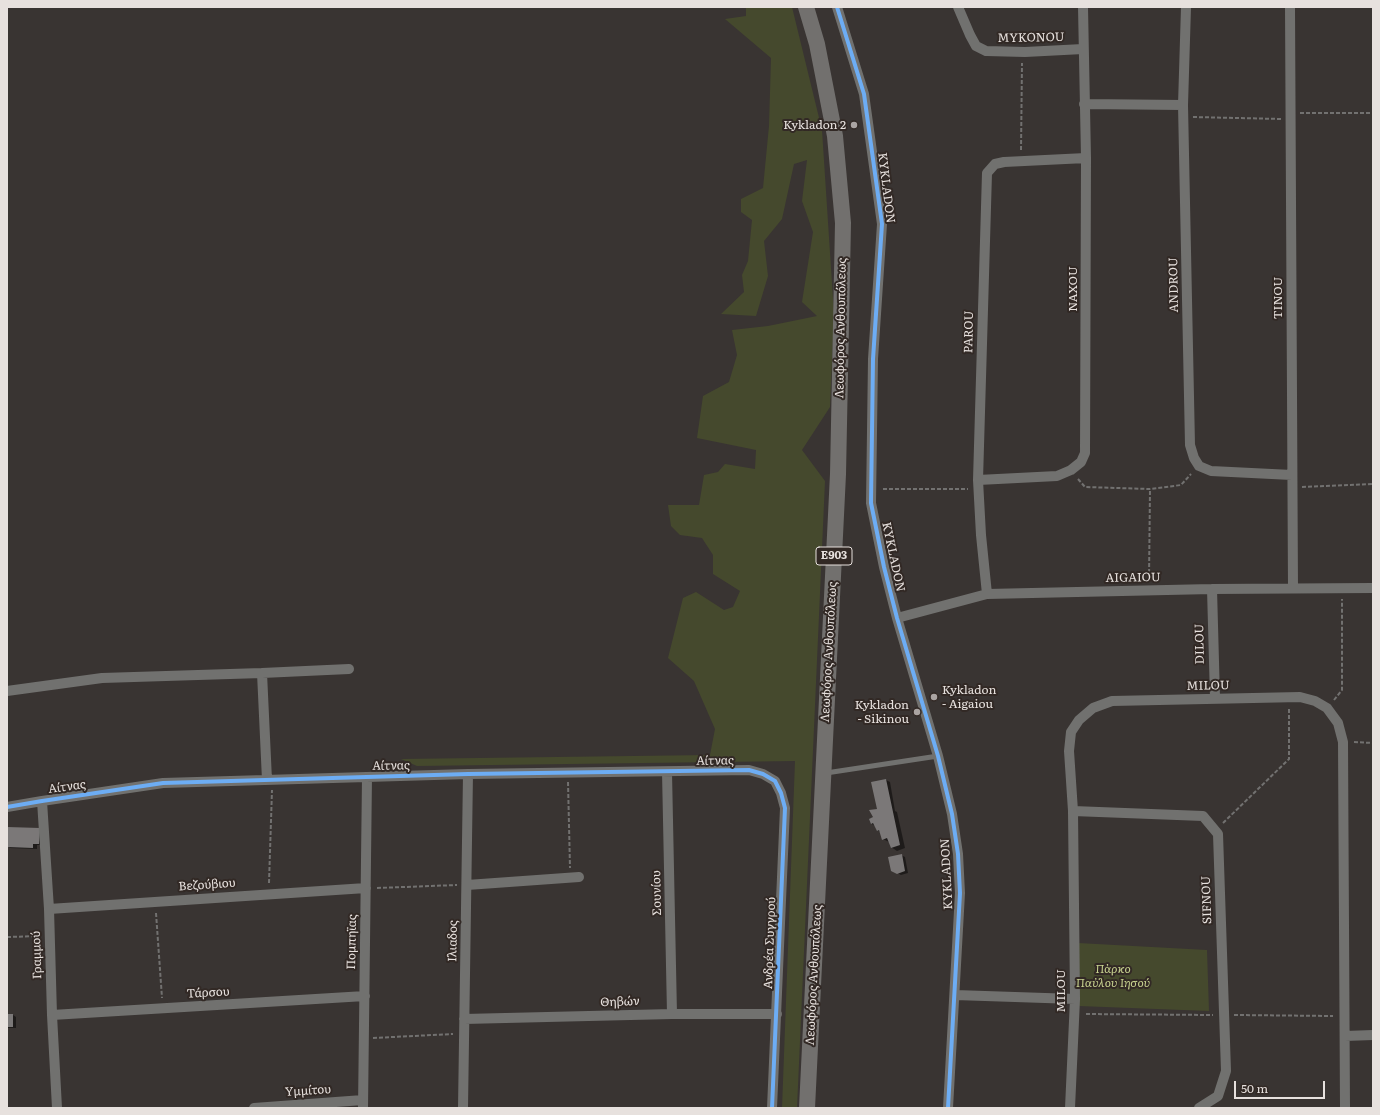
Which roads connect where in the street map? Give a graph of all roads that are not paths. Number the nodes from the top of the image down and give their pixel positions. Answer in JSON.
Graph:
{"nodes":[{"id":1,"x":806,"y":7,"type":"edge"},
{"id":2,"x":837,"y":7,"type":"edge"},
{"id":3,"x":958,"y":7,"type":"edge"},
{"id":4,"x":1083,"y":7,"type":"edge"},
{"id":5,"x":1186,"y":7,"type":"edge"},
{"id":6,"x":1290,"y":7,"type":"edge"},
{"id":7,"x":1083,"y":49,"type":"junction"},
{"id":8,"x":1084,"y":104,"type":"junction"},
{"id":9,"x":1184,"y":105,"type":"junction"},
{"id":10,"x":1086,"y":158,"type":"junction"},
{"id":11,"x":1292,"y":475,"type":"junction"},
{"id":12,"x":978,"y":484,"type":"junction"},
{"id":13,"x":1293,"y":588,"type":"junction"},
{"id":14,"x":1373,"y":588,"type":"edge"},
{"id":15,"x":1212,"y":589,"type":"junction"},
{"id":16,"x":987,"y":594,"type":"junction"},
{"id":17,"x":897,"y":618,"type":"junction"},
{"id":18,"x":349,"y":668,"type":"dead end"},
{"id":19,"x":262,"y":673,"type":"junction"},
{"id":20,"x":7,"y":691,"type":"edge"},
{"id":21,"x":1215,"y":698,"type":"junction"},
{"id":22,"x":938,"y":756,"type":"junction"},
{"id":23,"x":667,"y":772,"type":"junction"},
{"id":24,"x":823,"y":773,"type":"junction"},
{"id":25,"x":468,"y":774,"type":"junction"},
{"id":26,"x":367,"y":777,"type":"junction"},
{"id":27,"x":269,"y":780,"type":"junction"},
{"id":28,"x":775,"y":781,"type":"joint"},
{"id":29,"x":42,"y":801,"type":"junction"},
{"id":30,"x":7,"y":807,"type":"edge"},
{"id":31,"x":1073,"y":812,"type":"junction"},
{"id":32,"x":574,"y":877,"type":"road end"},
{"id":33,"x":467,"y":885,"type":"junction"},
{"id":34,"x":366,"y":888,"type":"junction"},
{"id":35,"x":49,"y":909,"type":"junction"},
{"id":36,"x":955,"y":995,"type":"junction"},
{"id":37,"x":365,"y":996,"type":"junction"},
{"id":38,"x":1075,"y":999,"type":"junction"},
{"id":39,"x":672,"y":1014,"type":"junction"},
{"id":40,"x":777,"y":1014,"type":"junction"},
{"id":41,"x":52,"y":1015,"type":"junction"},
{"id":42,"x":464,"y":1019,"type":"junction"},
{"id":43,"x":1373,"y":1035,"type":"edge"},
{"id":44,"x":1345,"y":1036,"type":"junction"},
{"id":45,"x":363,"y":1104,"type":"edge"},
{"id":46,"x":56,"y":1108,"type":"edge"},
{"id":47,"x":254,"y":1108,"type":"edge"},
{"id":48,"x":463,"y":1108,"type":"edge"},
{"id":49,"x":772,"y":1108,"type":"edge"},
{"id":50,"x":808,"y":1108,"type":"edge"},
{"id":51,"x":948,"y":1108,"type":"edge"},
{"id":52,"x":1070,"y":1108,"type":"edge"},
{"id":53,"x":1199,"y":1108,"type":"edge"},
{"id":54,"x":1345,"y":1108,"type":"edge"}],
"edges":[{"from":1,"to":24,"type":"main road","name":"Λεωφόρος Ανθουπόλεως","number":"E903"},
{"from":2,"to":17,"type":"street","name":"KYKLADON"},
{"from":3,"to":7,"type":"street","name":"MYKONOU"},
{"from":4,"to":7,"type":"street","name":"NAXOU"},
{"from":5,"to":9,"type":"street","name":"ANDROU"},
{"from":6,"to":11,"type":"street","name":"TINOU"},
{"from":7,"to":8,"type":"street","name":"NAXOU"},
{"from":8,"to":9,"type":"street"},
{"from":8,"to":10,"type":"street","name":"NAXOU"},
{"from":9,"to":11,"type":"street","name":"ANDROU"},
{"from":10,"to":12,"type":"street","name":"NAXOU"},
{"from":10,"to":12,"type":"street","name":"PAROU"},
{"from":11,"to":13,"type":"street","name":"TINOU"},
{"from":12,"to":16,"type":"street","name":"PAROU"},
{"from":13,"to":14,"type":"street","name":"AIGAIOU"},
{"from":13,"to":15,"type":"street","name":"AIGAIOU"},
{"from":15,"to":16,"type":"street","name":"AIGAIOU"},
{"from":15,"to":21,"type":"street","name":"DILOU"},
{"from":16,"to":17,"type":"street","name":"AIGAIOU"},
{"from":17,"to":22,"type":"street","name":"KYKLADON"},
{"from":18,"to":19,"type":"street"},
{"from":19,"to":20,"type":"street"},
{"from":19,"to":27,"type":"street"},
{"from":21,"to":31,"type":"street","name":"MILOU"},
{"from":21,"to":44,"type":"street","name":"MILOU"},
{"from":22,"to":24,"type":"lane"},
{"from":22,"to":36,"type":"street","name":"KYKLADON"},
{"from":23,"to":25,"type":"street","name":"Αίτνας"},
{"from":23,"to":28,"type":"street","name":"Αίτνας"},
{"from":23,"to":39,"type":"street","name":"Σουνίου"},
{"from":24,"to":50,"type":"main road","name":"Λεωφόρος Ανθουπόλεως","number":"E903"},
{"from":25,"to":26,"type":"street","name":"Αίτνας"},
{"from":25,"to":33,"type":"street","name":"Ιλιαδος"},
{"from":26,"to":27,"type":"street","name":"Αίτνας"},
{"from":26,"to":34,"type":"street","name":"Πομπηϊας"},
{"from":27,"to":29,"type":"street","name":"Αίτνας"},
{"from":28,"to":40,"type":"street","name":"Ανδρέα Συγγρού"},
{"from":29,"to":30,"type":"street","name":"Αίτνας"},
{"from":29,"to":35,"type":"street","name":"Γραμμού"},
{"from":31,"to":38,"type":"street","name":"MILOU"},
{"from":31,"to":53,"type":"street","name":"SIFNOU"},
{"from":32,"to":33,"type":"street"},
{"from":33,"to":42,"type":"street","name":"Ιλιαδος"},
{"from":34,"to":35,"type":"street","name":"Βεζούβιου"},
{"from":34,"to":37,"type":"street","name":"Πομπηϊας"},
{"from":35,"to":41,"type":"street","name":"Γραμμού"},
{"from":36,"to":38,"type":"street"},
{"from":36,"to":51,"type":"street","name":"KYKLADON"},
{"from":37,"to":41,"type":"street","name":"Τάρσου"},
{"from":37,"to":45,"type":"street","name":"Πομπηϊας"},
{"from":38,"to":52,"type":"street","name":"MILOU"},
{"from":39,"to":40,"type":"street","name":"Θηβών"},
{"from":39,"to":42,"type":"street","name":"Θηβών"},
{"from":40,"to":49,"type":"street","name":"Ανδρέα Συγγρού"},
{"from":41,"to":46,"type":"street","name":"Γραμμού"},
{"from":42,"to":48,"type":"street","name":"Ιλιαδος"},
{"from":43,"to":44,"type":"street"},
{"from":44,"to":54,"type":"street"},
{"from":45,"to":47,"type":"street","name":"Υμμίτου"}]}
